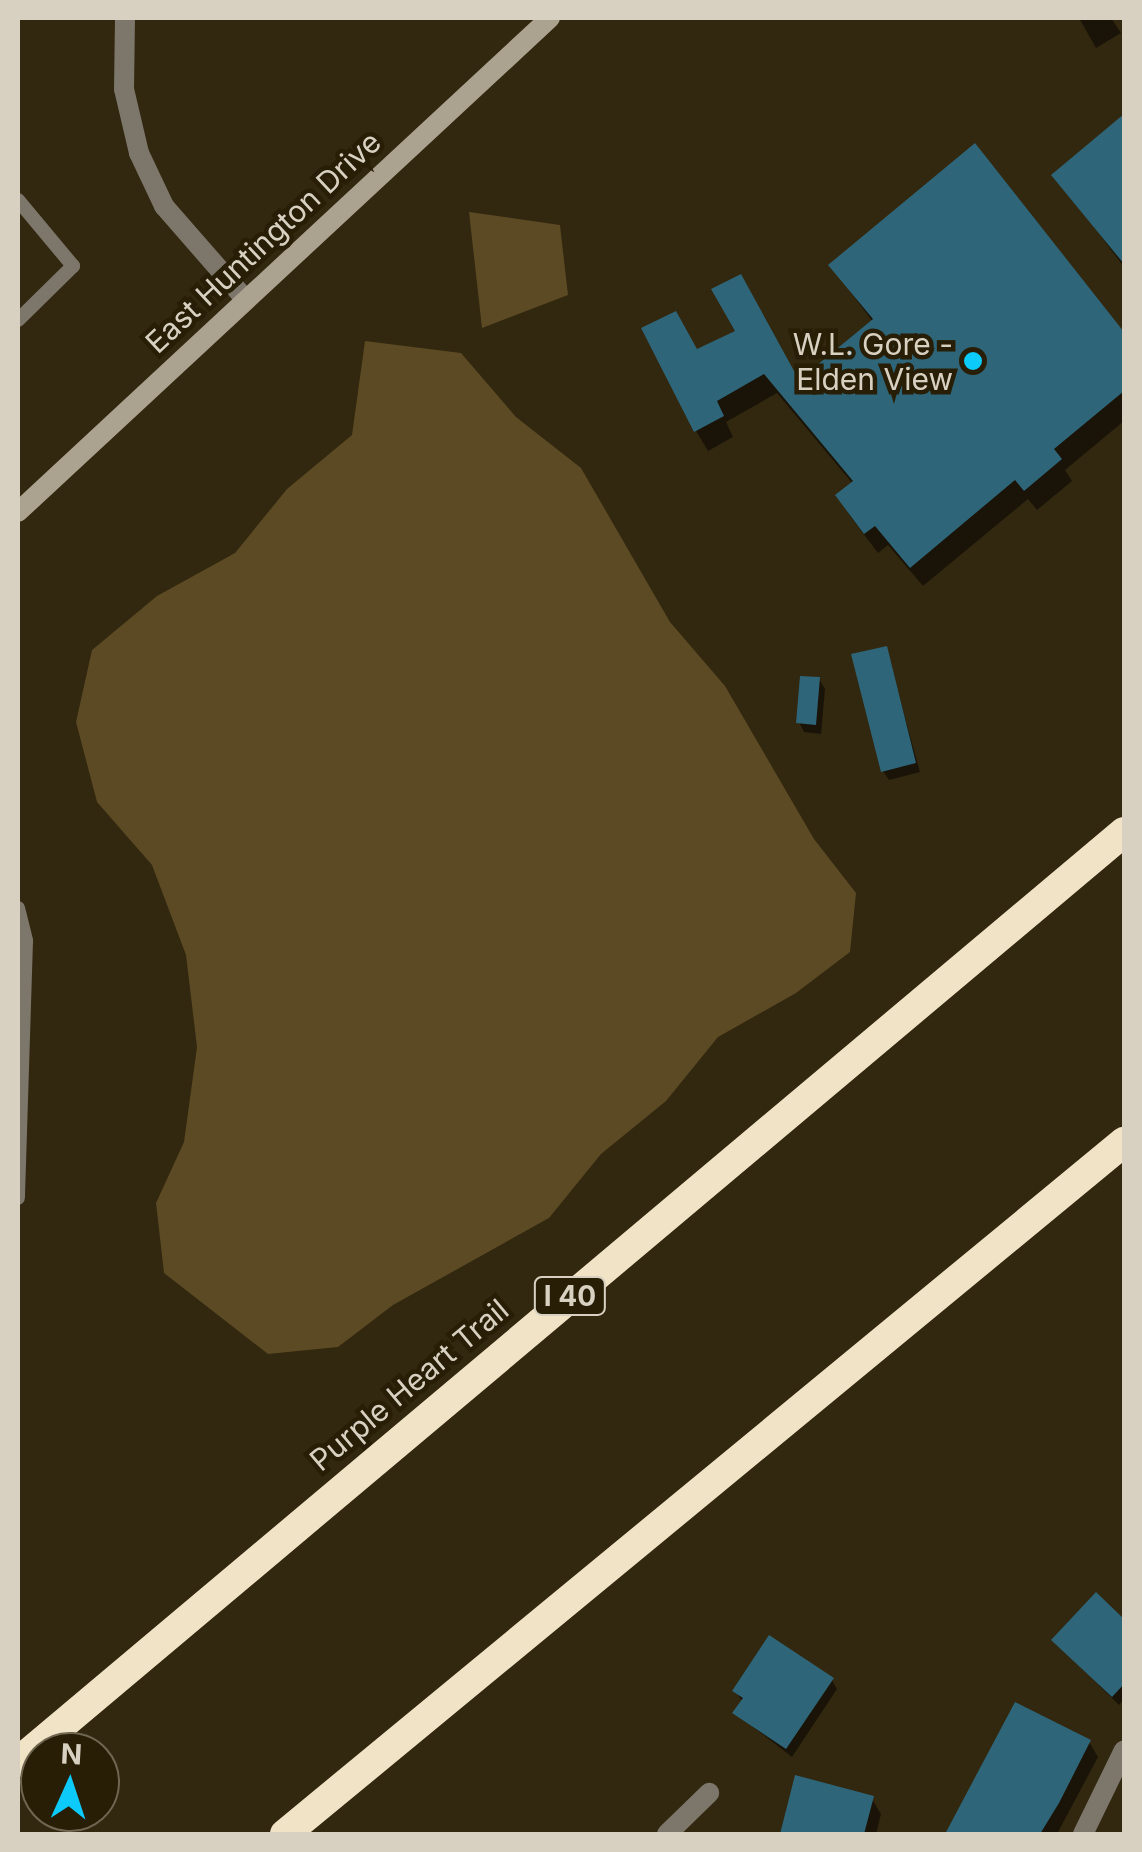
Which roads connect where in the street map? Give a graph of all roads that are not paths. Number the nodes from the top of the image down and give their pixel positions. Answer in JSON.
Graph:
{"nodes":[{"id":1,"x":125,"y":18,"type":"edge"},
{"id":2,"x":550,"y":18,"type":"edge"},
{"id":3,"x":18,"y":200,"type":"edge"},
{"id":4,"x":244,"y":299,"type":"junction"},
{"id":5,"x":18,"y":320,"type":"edge"},
{"id":6,"x":18,"y":512,"type":"edge"},
{"id":7,"x":1124,"y":832,"type":"edge"},
{"id":8,"x":18,"y":908,"type":"edge"},
{"id":9,"x":1124,"y":1142,"type":"edge"},
{"id":10,"x":18,"y":1198,"type":"edge"},
{"id":11,"x":1124,"y":1750,"type":"edge"},
{"id":12,"x":18,"y":1762,"type":"edge"},
{"id":13,"x":709,"y":1793,"type":"dead end"},
{"id":14,"x":285,"y":1834,"type":"edge"},
{"id":15,"x":667,"y":1834,"type":"edge"},
{"id":16,"x":1083,"y":1834,"type":"edge"}],
"edges":[{"from":1,"to":4,"type":"street"},
{"from":2,"to":4,"type":"street","name":"East Huntington Drive"},
{"from":3,"to":5,"type":"lane"},
{"from":4,"to":6,"type":"street","name":"East Huntington Drive"},
{"from":7,"to":12,"type":"highway","name":"Purple Heart Trail","number":"I 40"},
{"from":8,"to":10,"type":"lane"},
{"from":9,"to":14,"type":"highway"},
{"from":11,"to":16,"type":"street"},
{"from":13,"to":15,"type":"street"}]}
